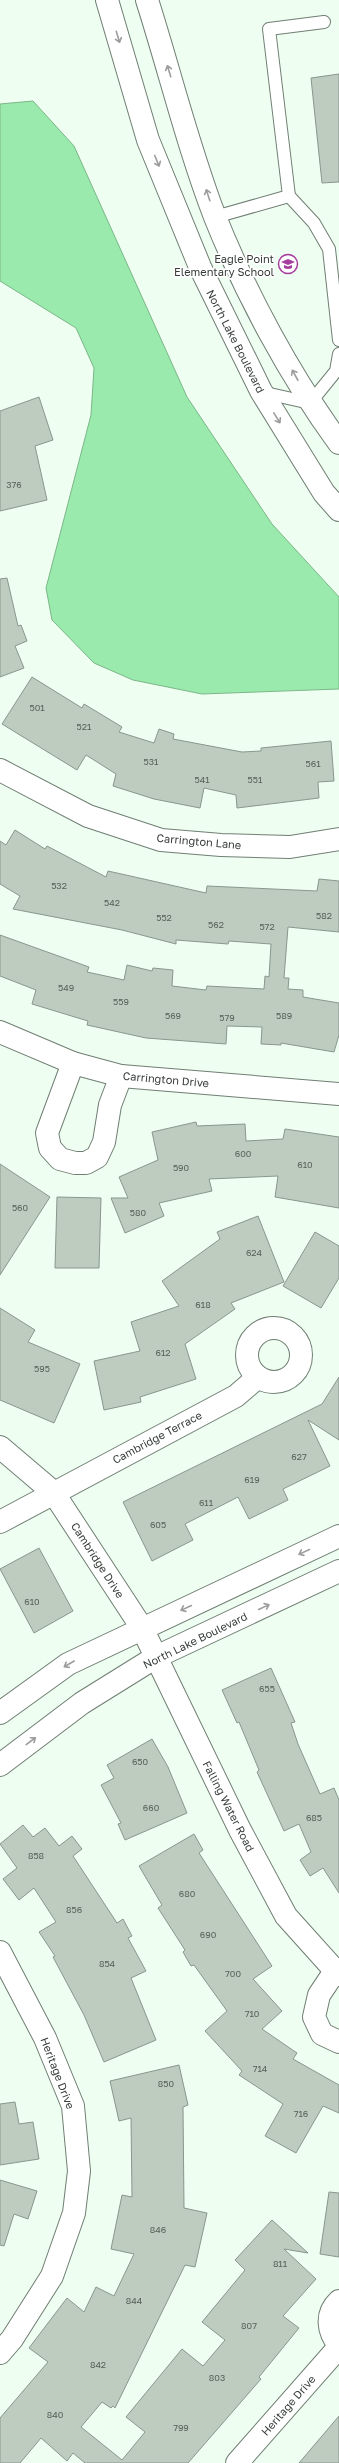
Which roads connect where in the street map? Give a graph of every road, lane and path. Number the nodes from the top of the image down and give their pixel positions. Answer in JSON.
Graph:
{"nodes":[{"id":1,"x":107,"y":0,"type":"edge"},
{"id":2,"x":147,"y":0,"type":"edge"},
{"id":3,"x":324,"y":22,"type":"dead end"},
{"id":4,"x":289,"y":196,"type":"junction"},
{"id":5,"x":216,"y":217,"type":"junction"},
{"id":6,"x":339,"y":340,"type":"edge"},
{"id":7,"x":339,"y":354,"type":"edge"},
{"id":8,"x":261,"y":391,"type":"junction"},
{"id":9,"x":310,"y":403,"type":"junction"},
{"id":10,"x":339,"y":443,"type":"edge"},
{"id":11,"x":339,"y":510,"type":"edge"},
{"id":12,"x":0,"y":770,"type":"edge"},
{"id":13,"x":339,"y":839,"type":"edge"},
{"id":14,"x":0,"y":1032,"type":"edge"},
{"id":15,"x":73,"y":1064,"type":"junction"},
{"id":16,"x":121,"y":1076,"type":"junction"},
{"id":17,"x":339,"y":1094,"type":"edge"},
{"id":18,"x":258,"y":1377,"type":"dead end"},
{"id":19,"x":0,"y":1447,"type":"edge"},
{"id":20,"x":53,"y":1492,"type":"junction"},
{"id":21,"x":0,"y":1522,"type":"edge"},
{"id":22,"x":339,"y":1536,"type":"edge"},
{"id":23,"x":339,"y":1571,"type":"edge"},
{"id":24,"x":142,"y":1628,"type":"junction"},
{"id":25,"x":156,"y":1657,"type":"junction"},
{"id":26,"x":0,"y":1713,"type":"edge"},
{"id":27,"x":0,"y":1765,"type":"edge"},
{"id":28,"x":0,"y":1952,"type":"edge"},
{"id":29,"x":337,"y":1973,"type":"edge"},
{"id":30,"x":339,"y":2042,"type":"edge"},
{"id":31,"x":339,"y":2301,"type":"edge"},
{"id":32,"x":339,"y":2346,"type":"edge"},
{"id":33,"x":0,"y":2353,"type":"edge"},
{"id":34,"x":237,"y":2463,"type":"edge"}],
"edges":[{"from":1,"to":8,"type":"street","name":"North Lake Boulevard","one_way":true},
{"from":5,"to":2,"type":"street","one_way":true},
{"from":3,"to":4,"type":"lane"},
{"from":4,"to":5,"type":"lane"},
{"from":4,"to":6,"type":"lane"},
{"from":9,"to":5,"type":"street","one_way":true},
{"from":7,"to":9,"type":"lane"},
{"from":8,"to":9,"type":"lane"},
{"from":8,"to":11,"type":"street","name":"North Lake Boulevard","one_way":true},
{"from":9,"to":10,"type":"street"},
{"from":12,"to":13,"type":"street","name":"Carrington Lane"},
{"from":14,"to":15,"type":"street","name":"Carrington Drive"},
{"from":15,"to":16,"type":"street","name":"Carrington Drive"},
{"from":15,"to":16,"type":"street"},
{"from":16,"to":17,"type":"street","name":"Carrington Drive"},
{"from":18,"to":20,"type":"street","name":"Cambridge Terrace"},
{"from":19,"to":20,"type":"street","name":"Cambridge Drive"},
{"from":20,"to":21,"type":"street"},
{"from":20,"to":24,"type":"street","name":"Cambridge Drive"},
{"from":22,"to":24,"type":"street","one_way":true},
{"from":25,"to":23,"type":"street","name":"North Lake Boulevard","one_way":true},
{"from":24,"to":25,"type":"street","name":"Falling Water Road"},
{"from":24,"to":26,"type":"street","one_way":true},
{"from":27,"to":25,"type":"street","name":"North Lake Boulevard","one_way":true},
{"from":25,"to":29,"type":"street","name":"Falling Water Road"},
{"from":28,"to":33,"type":"street","name":"Heritage Drive"},
{"from":29,"to":30,"type":"street","name":"Falling Water Road"},
{"from":31,"to":32,"type":"street","name":"Heritage Drive"},
{"from":32,"to":34,"type":"street","name":"Heritage Drive"}]}
